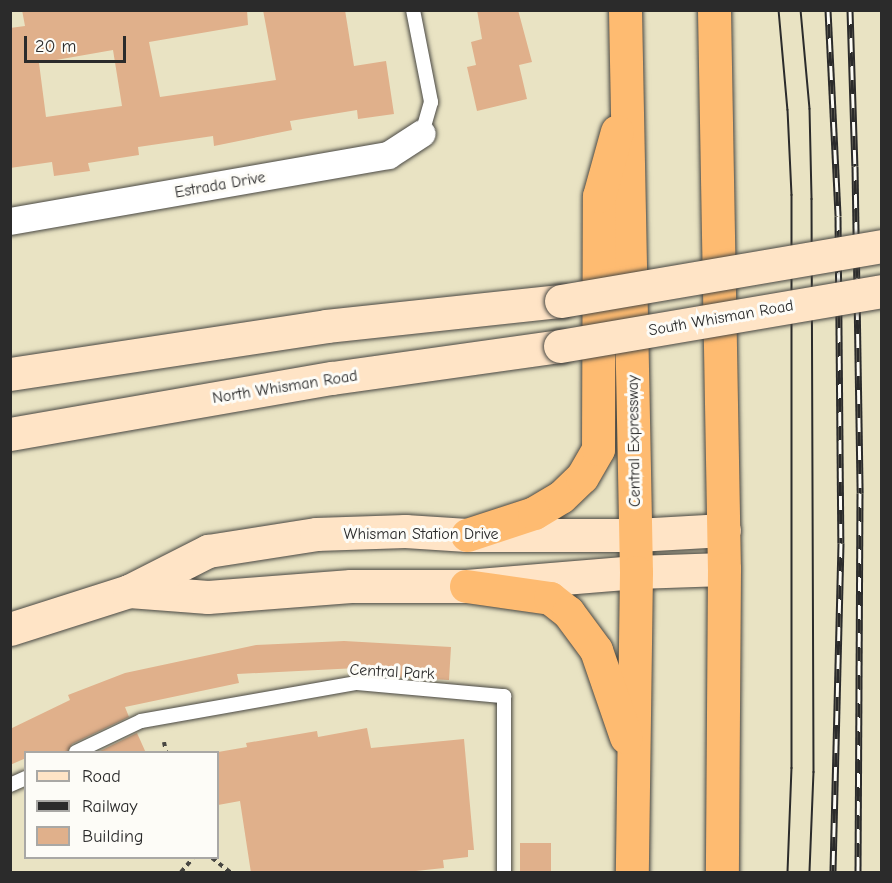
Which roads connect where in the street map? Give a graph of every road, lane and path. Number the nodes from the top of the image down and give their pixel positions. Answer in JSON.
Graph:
{"nodes":[{"id":1,"x":413,"y":10,"type":"edge"},
{"id":2,"x":626,"y":10,"type":"edge"},
{"id":3,"x":714,"y":10,"type":"edge"},
{"id":4,"x":627,"y":94,"type":"junction"},
{"id":5,"x":422,"y":133,"type":"joint"},
{"id":6,"x":10,"y":221,"type":"edge"},
{"id":7,"x":882,"y":246,"type":"edge"},
{"id":8,"x":882,"y":291,"type":"edge"},
{"id":9,"x":560,"y":346,"type":"joint"},
{"id":10,"x":10,"y":374,"type":"edge"},
{"id":11,"x":10,"y":434,"type":"edge"},
{"id":12,"x":724,"y":530,"type":"junction"},
{"id":13,"x":467,"y":535,"type":"junction"},
{"id":14,"x":636,"y":535,"type":"junction"},
{"id":15,"x":724,"y":569,"type":"junction"},
{"id":16,"x":636,"y":572,"type":"junction"},
{"id":17,"x":466,"y":586,"type":"junction"},
{"id":18,"x":129,"y":591,"type":"junction"},
{"id":19,"x":10,"y":629,"type":"edge"},
{"id":20,"x":80,"y":751,"type":"edge"},
{"id":21,"x":633,"y":758,"type":"junction"},
{"id":22,"x":24,"y":779,"type":"edge"},
{"id":23,"x":10,"y":785,"type":"edge"},
{"id":24,"x":192,"y":859,"type":"edge"},
{"id":25,"x":213,"y":859,"type":"edge"},
{"id":26,"x":180,"y":873,"type":"edge"},
{"id":27,"x":230,"y":873,"type":"edge"},
{"id":28,"x":504,"y":873,"type":"edge"},
{"id":29,"x":632,"y":873,"type":"edge"},
{"id":30,"x":722,"y":873,"type":"edge"}],
"edges":[{"from":1,"to":5,"type":"lane"},
{"from":2,"to":4,"type":"highway","name":"Central Expressway"},
{"from":3,"to":12,"type":"highway"},
{"from":4,"to":13,"type":"highway"},
{"from":4,"to":14,"type":"highway","name":"Central Expressway"},
{"from":5,"to":6,"type":"street","name":"Estrada Drive"},
{"from":7,"to":10,"type":"main road","bridge":true},
{"from":8,"to":9,"type":"main road","name":"South Whisman Road","bridge":true},
{"from":9,"to":11,"type":"main road","name":"North Whisman Road"},
{"from":12,"to":14,"type":"main road","name":"Whisman Station Drive"},
{"from":12,"to":15,"type":"highway"},
{"from":13,"to":14,"type":"main road","name":"Whisman Station Drive"},
{"from":13,"to":18,"type":"main road","name":"Whisman Station Drive"},
{"from":14,"to":16,"type":"highway","name":"Central Expressway"},
{"from":15,"to":16,"type":"main road","name":"Whisman Station Drive"},
{"from":15,"to":30,"type":"highway"},
{"from":16,"to":17,"type":"main road","name":"Whisman Station Drive"},
{"from":16,"to":21,"type":"highway","name":"Central Expressway"},
{"from":17,"to":18,"type":"main road","name":"Whisman Station Drive"},
{"from":17,"to":21,"type":"highway"},
{"from":18,"to":19,"type":"main road","name":"Whisman Station Drive"},
{"from":20,"to":28,"type":"lane","name":"Central Park"},
{"from":21,"to":29,"type":"highway","name":"Central Expressway"},
{"from":22,"to":23,"type":"lane"},
{"from":24,"to":26,"type":"path"},
{"from":25,"to":27,"type":"path"}]}
